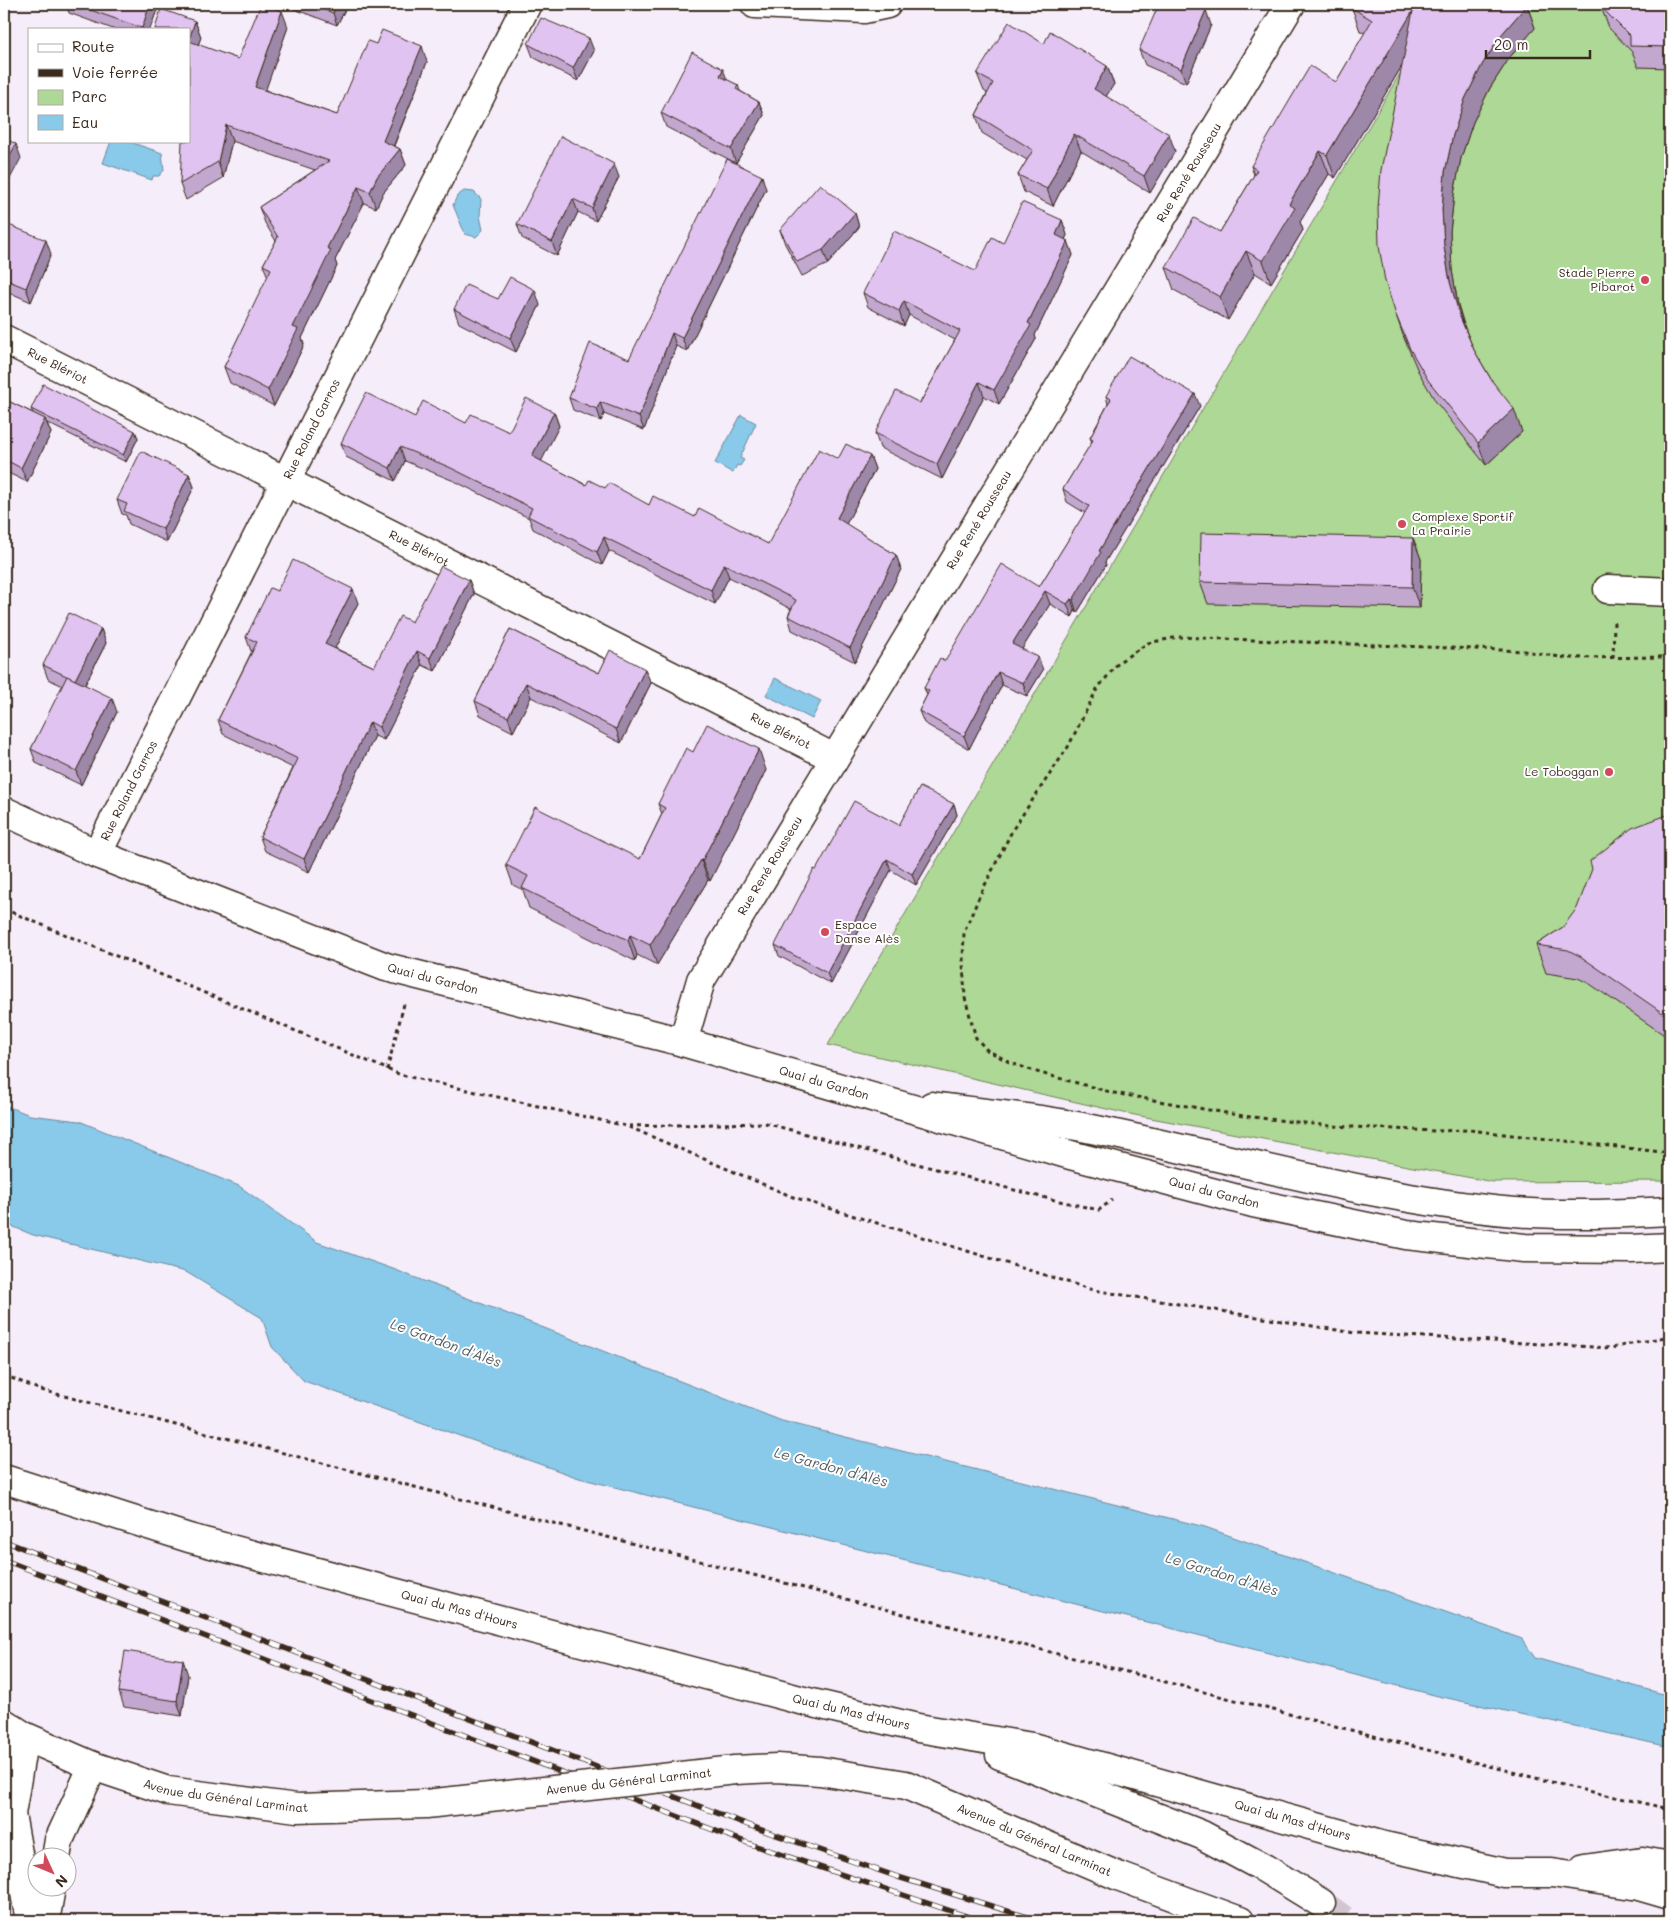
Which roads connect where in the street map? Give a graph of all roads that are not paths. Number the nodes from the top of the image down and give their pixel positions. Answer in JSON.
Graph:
{"nodes":[{"id":1,"x":527,"y":4,"type":"edge"},
{"id":2,"x":755,"y":4,"type":"edge"},
{"id":3,"x":887,"y":4,"type":"edge"},
{"id":4,"x":1292,"y":4,"type":"edge"},
{"id":5,"x":4,"y":339,"type":"edge"},
{"id":6,"x":284,"y":481,"type":"junction"},
{"id":7,"x":1608,"y":589,"type":"dead end"},
{"id":8,"x":1670,"y":592,"type":"edge"},
{"id":9,"x":834,"y":758,"type":"junction"},
{"id":10,"x":4,"y":811,"type":"edge"},
{"id":11,"x":97,"y":854,"type":"junction"},
{"id":12,"x":683,"y":1042,"type":"junction"},
{"id":13,"x":868,"y":1097,"type":"junction"},
{"id":14,"x":1670,"y":1211,"type":"edge"},
{"id":15,"x":1670,"y":1247,"type":"edge"},
{"id":16,"x":4,"y":1479,"type":"edge"},
{"id":17,"x":918,"y":1728,"type":"junction"},
{"id":18,"x":14,"y":1729,"type":"edge"},
{"id":19,"x":93,"y":1766,"type":"junction"},
{"id":20,"x":58,"y":1848,"type":"edge"},
{"id":21,"x":1670,"y":1866,"type":"edge"},
{"id":22,"x":1552,"y":1873,"type":"junction"},
{"id":23,"x":1670,"y":1895,"type":"edge"},
{"id":24,"x":49,"y":1898,"type":"edge"},
{"id":25,"x":1321,"y":1902,"type":"tunnel mouth"},
{"id":26,"x":30,"y":1921,"type":"edge"},
{"id":27,"x":45,"y":1921,"type":"edge"},
{"id":28,"x":1240,"y":1921,"type":"edge"}],
"edges":[{"from":1,"to":6,"type":"street","name":"Rue Roland Garros"},
{"from":2,"to":3,"type":"street"},
{"from":4,"to":9,"type":"street","name":"Rue René Rousseau"},
{"from":5,"to":6,"type":"street","name":"Rue Blériot"},
{"from":6,"to":9,"type":"street","name":"Rue Blériot"},
{"from":6,"to":11,"type":"street","name":"Rue Roland Garros"},
{"from":7,"to":8,"type":"street"},
{"from":9,"to":12,"type":"street","name":"Rue René Rousseau"},
{"from":10,"to":11,"type":"street","name":"Quai du Gardon"},
{"from":11,"to":12,"type":"street","name":"Quai du Gardon"},
{"from":12,"to":13,"type":"street","name":"Quai du Gardon"},
{"from":13,"to":14,"type":"street"},
{"from":13,"to":15,"type":"street","name":"Quai du Gardon"},
{"from":16,"to":17,"type":"street","name":"Quai du Mas d'Hours"},
{"from":17,"to":22,"type":"street","name":"Quai du Mas d'Hours"},
{"from":17,"to":25,"type":"street","name":"Quai du Mas d'Hours"},
{"from":18,"to":19,"type":"street","name":"Avenue du Général Larminat"},
{"from":18,"to":26,"type":"street"},
{"from":19,"to":20,"type":"street"},
{"from":19,"to":28,"type":"street","name":"Avenue du Général Larminat","bridge":true},
{"from":21,"to":22,"type":"street"},
{"from":22,"to":23,"type":"street","name":"Quai du Mas d'Hours"},
{"from":24,"to":27,"type":"street"}]}
